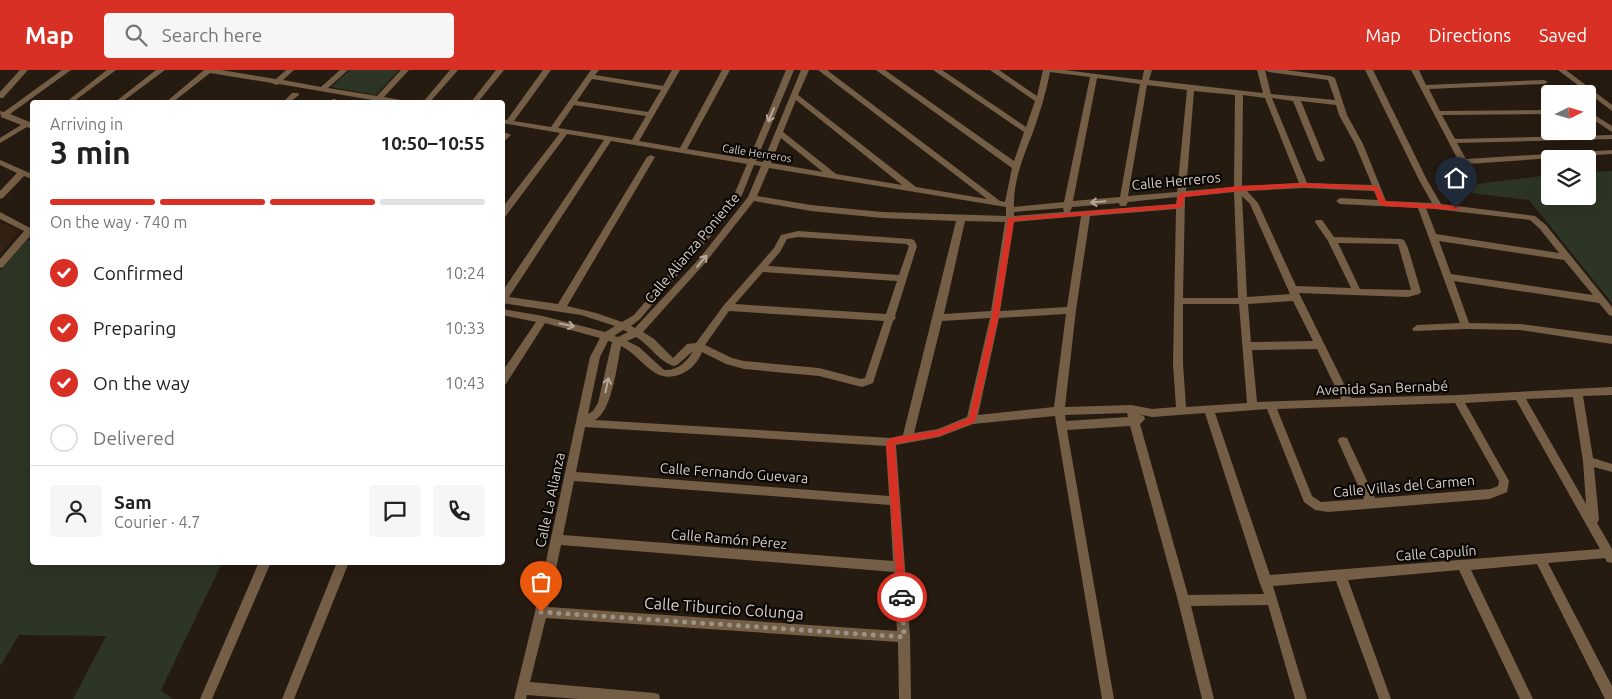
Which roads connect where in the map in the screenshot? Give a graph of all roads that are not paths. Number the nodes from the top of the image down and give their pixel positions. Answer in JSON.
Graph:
{"nodes":[{"id":1,"x":24,"y":70,"type":"edge"},
{"id":2,"x":67,"y":70,"type":"edge"},
{"id":3,"x":112,"y":70,"type":"edge"},
{"id":4,"x":161,"y":70,"type":"edge"},
{"id":5,"x":208,"y":70,"type":"edge"},
{"id":6,"x":290,"y":70,"type":"edge"},
{"id":7,"x":344,"y":70,"type":"edge"},
{"id":8,"x":404,"y":70,"type":"edge"},
{"id":9,"x":454,"y":70,"type":"edge"},
{"id":10,"x":500,"y":70,"type":"edge"},
{"id":11,"x":547,"y":70,"type":"edge"},
{"id":12,"x":676,"y":70,"type":"edge"},
{"id":13,"x":726,"y":70,"type":"edge"},
{"id":14,"x":790,"y":70,"type":"edge"},
{"id":15,"x":804,"y":70,"type":"edge"},
{"id":16,"x":822,"y":70,"type":"edge"},
{"id":17,"x":880,"y":70,"type":"edge"},
{"id":18,"x":937,"y":70,"type":"edge"},
{"id":19,"x":994,"y":70,"type":"edge"},
{"id":20,"x":1048,"y":70,"type":"edge"},
{"id":21,"x":1148,"y":70,"type":"edge"},
{"id":22,"x":1261,"y":70,"type":"edge"},
{"id":23,"x":1269,"y":70,"type":"edge"},
{"id":24,"x":1369,"y":70,"type":"edge"},
{"id":25,"x":1414,"y":70,"type":"edge"},
{"id":26,"x":1562,"y":70,"type":"edge"},
{"id":27,"x":218,"y":71,"type":"edge"},
{"id":28,"x":234,"y":72,"type":"edge"},
{"id":29,"x":593,"y":73,"type":"edge"},
{"id":30,"x":1094,"y":76,"type":"junction"},
{"id":31,"x":1145,"y":82,"type":"junction"},
{"id":32,"x":1544,"y":82,"type":"dead end"},
{"id":33,"x":276,"y":83,"type":"junction"},
{"id":34,"x":1423,"y":87,"type":"junction"},
{"id":35,"x":665,"y":88,"type":"junction"},
{"id":36,"x":1191,"y":88,"type":"junction"},
{"id":37,"x":322,"y":90,"type":"junction"},
{"id":38,"x":1238,"y":94,"type":"junction"},
{"id":39,"x":295,"y":95,"type":"dead end"},
{"id":40,"x":794,"y":95,"type":"junction"},
{"id":41,"x":0,"y":96,"type":"edge"},
{"id":42,"x":1268,"y":97,"type":"junction"},
{"id":43,"x":378,"y":99,"type":"junction"},
{"id":44,"x":1296,"y":99,"type":"junction"},
{"id":45,"x":72,"y":100,"type":"edge"},
{"id":46,"x":121,"y":100,"type":"edge"},
{"id":47,"x":171,"y":100,"type":"edge"},
{"id":48,"x":289,"y":100,"type":"edge"},
{"id":49,"x":385,"y":100,"type":"edge"},
{"id":50,"x":428,"y":100,"type":"edge"},
{"id":51,"x":476,"y":100,"type":"edge"},
{"id":52,"x":1040,"y":101,"type":"junction"},
{"id":53,"x":573,"y":103,"type":"junction"},
{"id":54,"x":1339,"y":103,"type":"junction"},
{"id":55,"x":1612,"y":109,"type":"edge"},
{"id":56,"x":1541,"y":112,"type":"edge"},
{"id":57,"x":1437,"y":113,"type":"junction"},
{"id":58,"x":2,"y":114,"type":"edge"},
{"id":59,"x":650,"y":114,"type":"junction"},
{"id":60,"x":1596,"y":119,"type":"edge"},
{"id":61,"x":506,"y":121,"type":"edge"},
{"id":62,"x":30,"y":126,"type":"edge"},
{"id":63,"x":553,"y":130,"type":"junction"},
{"id":64,"x":1612,"y":130,"type":"edge"},
{"id":65,"x":565,"y":132,"type":"junction"},
{"id":66,"x":778,"y":132,"type":"junction"},
{"id":67,"x":1028,"y":132,"type":"junction"},
{"id":68,"x":1612,"y":137,"type":"edge"},
{"id":69,"x":609,"y":139,"type":"junction"},
{"id":70,"x":0,"y":141,"type":"edge"},
{"id":71,"x":1452,"y":141,"type":"junction"},
{"id":72,"x":634,"y":143,"type":"junction"},
{"id":73,"x":682,"y":151,"type":"junction"},
{"id":74,"x":1612,"y":152,"type":"edge"},
{"id":75,"x":651,"y":157,"type":"dead end"},
{"id":76,"x":1320,"y":160,"type":"dead end"},
{"id":77,"x":0,"y":162,"type":"edge"},
{"id":78,"x":1464,"y":162,"type":"junction"},
{"id":79,"x":750,"y":163,"type":"junction"},
{"id":80,"x":764,"y":166,"type":"junction"},
{"id":81,"x":1018,"y":167,"type":"junction"},
{"id":82,"x":23,"y":172,"type":"junction"},
{"id":83,"x":30,"y":176,"type":"edge"},
{"id":84,"x":835,"y":176,"type":"junction"},
{"id":85,"x":1471,"y":178,"type":"dead end"},
{"id":86,"x":1304,"y":185,"type":"junction"},
{"id":87,"x":1376,"y":188,"type":"junction"},
{"id":88,"x":1238,"y":189,"type":"junction"},
{"id":89,"x":913,"y":190,"type":"junction"},
{"id":90,"x":0,"y":196,"type":"edge"},
{"id":91,"x":1181,"y":196,"type":"junction"},
{"id":92,"x":752,"y":198,"type":"junction"},
{"id":93,"x":1124,"y":200,"type":"junction"},
{"id":94,"x":1340,"y":201,"type":"dead end"},
{"id":95,"x":998,"y":203,"type":"junction"},
{"id":96,"x":1383,"y":203,"type":"junction"},
{"id":97,"x":1068,"y":205,"type":"junction"},
{"id":98,"x":1421,"y":205,"type":"junction"},
{"id":99,"x":1180,"y":206,"type":"junction"},
{"id":100,"x":1438,"y":206,"type":"junction"},
{"id":101,"x":505,"y":210,"type":"edge"},
{"id":102,"x":1122,"y":210,"type":"junction"},
{"id":103,"x":1010,"y":211,"type":"junction"},
{"id":104,"x":1066,"y":214,"type":"junction"},
{"id":105,"x":1086,"y":214,"type":"junction"},
{"id":106,"x":0,"y":215,"type":"edge"},
{"id":107,"x":961,"y":218,"type":"junction"},
{"id":108,"x":1319,"y":222,"type":"dead end"},
{"id":109,"x":30,"y":231,"type":"edge"},
{"id":110,"x":30,"y":233,"type":"edge"},
{"id":111,"x":1434,"y":237,"type":"junction"},
{"id":112,"x":1332,"y":240,"type":"junction"},
{"id":113,"x":1567,"y":257,"type":"junction"},
{"id":114,"x":0,"y":265,"type":"edge"},
{"id":115,"x":761,"y":269,"type":"junction"},
{"id":116,"x":1448,"y":277,"type":"junction"},
{"id":117,"x":902,"y":278,"type":"junction"},
{"id":118,"x":1357,"y":292,"type":"junction"},
{"id":119,"x":1294,"y":293,"type":"junction"},
{"id":120,"x":505,"y":296,"type":"edge"},
{"id":121,"x":505,"y":299,"type":"edge"},
{"id":122,"x":1243,"y":300,"type":"junction"},
{"id":123,"x":1601,"y":300,"type":"junction"},
{"id":124,"x":1179,"y":301,"type":"junction"},
{"id":125,"x":727,"y":307,"type":"junction"},
{"id":126,"x":560,"y":309,"type":"junction"},
{"id":127,"x":1071,"y":310,"type":"junction"},
{"id":128,"x":505,"y":313,"type":"edge"},
{"id":129,"x":1612,"y":313,"type":"edge"},
{"id":130,"x":995,"y":315,"type":"junction"},
{"id":131,"x":890,"y":318,"type":"junction"},
{"id":132,"x":938,"y":318,"type":"junction"},
{"id":133,"x":543,"y":320,"type":"junction"},
{"id":134,"x":625,"y":326,"type":"junction"},
{"id":135,"x":1466,"y":326,"type":"junction"},
{"id":136,"x":1417,"y":329,"type":"dead end"},
{"id":137,"x":637,"y":332,"type":"junction"},
{"id":138,"x":604,"y":337,"type":"junction"},
{"id":139,"x":1612,"y":340,"type":"edge"},
{"id":140,"x":618,"y":342,"type":"junction"},
{"id":141,"x":1319,"y":345,"type":"junction"},
{"id":142,"x":699,"y":346,"type":"junction"},
{"id":143,"x":1247,"y":346,"type":"junction"},
{"id":144,"x":507,"y":365,"type":"edge"},
{"id":145,"x":674,"y":368,"type":"junction"},
{"id":146,"x":1612,"y":391,"type":"edge"},
{"id":147,"x":1577,"y":392,"type":"junction"},
{"id":148,"x":1519,"y":396,"type":"junction"},
{"id":149,"x":1458,"y":399,"type":"junction"},
{"id":150,"x":1348,"y":402,"type":"junction"},
{"id":151,"x":1270,"y":405,"type":"junction"},
{"id":152,"x":1252,"y":407,"type":"junction"},
{"id":153,"x":1131,"y":409,"type":"junction"},
{"id":154,"x":1181,"y":410,"type":"junction"},
{"id":155,"x":1209,"y":410,"type":"junction"},
{"id":156,"x":1059,"y":411,"type":"junction"},
{"id":157,"x":1152,"y":413,"type":"junction"},
{"id":158,"x":972,"y":420,"type":"junction"},
{"id":159,"x":1136,"y":421,"type":"junction"},
{"id":160,"x":582,"y":423,"type":"junction"},
{"id":161,"x":1061,"y":426,"type":"junction"},
{"id":162,"x":906,"y":440,"type":"junction"},
{"id":163,"x":891,"y":442,"type":"junction"},
{"id":164,"x":1343,"y":442,"type":"dead end"},
{"id":165,"x":1588,"y":460,"type":"junction"},
{"id":166,"x":1612,"y":468,"type":"edge"},
{"id":167,"x":570,"y":476,"type":"junction"},
{"id":168,"x":895,"y":501,"type":"junction"},
{"id":169,"x":1372,"y":504,"type":"junction"},
{"id":170,"x":1593,"y":524,"type":"junction"},
{"id":171,"x":556,"y":540,"type":"junction"},
{"id":172,"x":1610,"y":556,"type":"edge"},
{"id":173,"x":1540,"y":559,"type":"junction"},
{"id":174,"x":264,"y":565,"type":"edge"},
{"id":175,"x":342,"y":565,"type":"edge"},
{"id":176,"x":1463,"y":566,"type":"junction"},
{"id":177,"x":900,"y":567,"type":"junction"},
{"id":178,"x":1340,"y":575,"type":"junction"},
{"id":179,"x":1265,"y":581,"type":"junction"},
{"id":180,"x":1272,"y":599,"type":"junction"},
{"id":181,"x":1184,"y":601,"type":"junction"},
{"id":182,"x":541,"y":612,"type":"junction"},
{"id":183,"x":904,"y":637,"type":"junction"},
{"id":184,"x":208,"y":693,"type":"edge"},
{"id":185,"x":522,"y":694,"type":"edge"},
{"id":186,"x":288,"y":699,"type":"edge"},
{"id":187,"x":654,"y":699,"type":"edge"},
{"id":188,"x":904,"y":699,"type":"edge"},
{"id":189,"x":1108,"y":699,"type":"edge"},
{"id":190,"x":1208,"y":699,"type":"edge"},
{"id":191,"x":1301,"y":699,"type":"edge"},
{"id":192,"x":1385,"y":699,"type":"edge"},
{"id":193,"x":1527,"y":699,"type":"edge"},
{"id":194,"x":1612,"y":699,"type":"edge"}],
"edges":[{"from":1,"to":41,"type":"street"},
{"from":2,"to":58,"type":"street"},
{"from":3,"to":45,"type":"street"},
{"from":4,"to":46,"type":"street"},
{"from":5,"to":27,"type":"street"},
{"from":5,"to":47,"type":"street"},
{"from":6,"to":33,"type":"street"},
{"from":7,"to":37,"type":"street"},
{"from":8,"to":43,"type":"street"},
{"from":9,"to":50,"type":"street"},
{"from":10,"to":51,"type":"street"},
{"from":11,"to":61,"type":"street"},
{"from":12,"to":35,"type":"street"},
{"from":13,"to":73,"type":"street"},
{"from":14,"to":79,"type":"street","name":"Calle Alianza Poniente","one_way":true},
{"from":15,"to":40,"type":"street","name":"Calle Alianza Poniente"},
{"from":16,"to":95,"type":"street"},
{"from":17,"to":81,"type":"street"},
{"from":18,"to":67,"type":"street"},
{"from":19,"to":52,"type":"street"},
{"from":20,"to":30,"type":"street"},
{"from":20,"to":52,"type":"street"},
{"from":21,"to":31,"type":"street"},
{"from":22,"to":42,"type":"street"},
{"from":23,"to":54,"type":"street"},
{"from":24,"to":100,"type":"street"},
{"from":25,"to":34,"type":"street"},
{"from":26,"to":55,"type":"street"},
{"from":27,"to":28,"type":"street"},
{"from":28,"to":33,"type":"street"},
{"from":29,"to":35,"type":"street"},
{"from":29,"to":53,"type":"street"},
{"from":30,"to":31,"type":"street"},
{"from":30,"to":97,"type":"street"},
{"from":31,"to":36,"type":"street"},
{"from":31,"to":93,"type":"street"},
{"from":32,"to":34,"type":"street"},
{"from":33,"to":37,"type":"street"},
{"from":34,"to":57,"type":"street"},
{"from":35,"to":59,"type":"street"},
{"from":36,"to":38,"type":"street"},
{"from":36,"to":91,"type":"street"},
{"from":37,"to":43,"type":"street"},
{"from":38,"to":42,"type":"street"},
{"from":38,"to":88,"type":"street"},
{"from":39,"to":48,"type":"street"},
{"from":40,"to":66,"type":"street","name":"Calle Alianza Poniente"},
{"from":40,"to":89,"type":"street"},
{"from":42,"to":44,"type":"street"},
{"from":42,"to":86,"type":"street"},
{"from":43,"to":49,"type":"street"},
{"from":44,"to":54,"type":"street"},
{"from":44,"to":76,"type":"street"},
{"from":52,"to":67,"type":"street"},
{"from":53,"to":59,"type":"street"},
{"from":53,"to":63,"type":"street"},
{"from":54,"to":87,"type":"street"},
{"from":56,"to":57,"type":"street"},
{"from":57,"to":71,"type":"street"},
{"from":58,"to":62,"type":"street"},
{"from":59,"to":72,"type":"street"},
{"from":60,"to":64,"type":"street"},
{"from":61,"to":63,"type":"street","name":"Calle Herreros"},
{"from":62,"to":70,"type":"street"},
{"from":63,"to":65,"type":"street","name":"Calle Herreros"},
{"from":65,"to":69,"type":"street","name":"Calle Herreros"},
{"from":65,"to":101,"type":"street"},
{"from":66,"to":80,"type":"street","name":"Calle Alianza Poniente"},
{"from":66,"to":84,"type":"street"},
{"from":67,"to":81,"type":"street"},
{"from":68,"to":71,"type":"street"},
{"from":69,"to":72,"type":"street","name":"Calle Herreros"},
{"from":69,"to":120,"type":"street"},
{"from":71,"to":78,"type":"street"},
{"from":72,"to":73,"type":"street","name":"Calle Herreros"},
{"from":73,"to":79,"type":"street","name":"Calle Herreros"},
{"from":74,"to":78,"type":"street"},
{"from":75,"to":126,"type":"street"},
{"from":77,"to":82,"type":"street"},
{"from":78,"to":85,"type":"street"},
{"from":79,"to":80,"type":"street","name":"Calle Herreros"},
{"from":79,"to":134,"type":"street","name":"Calle Alianza Poniente"},
{"from":80,"to":84,"type":"street","name":"Calle Herreros"},
{"from":80,"to":92,"type":"street","name":"Calle Alianza Poniente"},
{"from":81,"to":103,"type":"street"},
{"from":82,"to":83,"type":"street"},
{"from":82,"to":90,"type":"street"},
{"from":84,"to":89,"type":"street","name":"Calle Herreros"},
{"from":86,"to":87,"type":"street","name":"Calle Herreros"},
{"from":86,"to":88,"type":"street","name":"Calle Herreros"},
{"from":87,"to":96,"type":"street"},
{"from":88,"to":91,"type":"street","name":"Calle Herreros"},
{"from":88,"to":119,"type":"street"},
{"from":88,"to":122,"type":"street"},
{"from":89,"to":95,"type":"street","name":"Calle Herreros"},
{"from":91,"to":93,"type":"street","name":"Calle Herreros"},
{"from":91,"to":99,"type":"street"},
{"from":92,"to":107,"type":"street"},
{"from":137,"to":92,"type":"street","name":"Calle Alianza Poniente","one_way":true},
{"from":93,"to":97,"type":"street","name":"Calle Herreros","one_way":true},
{"from":93,"to":102,"type":"street"},
{"from":94,"to":96,"type":"street"},
{"from":95,"to":103,"type":"street","name":"Calle Herreros"},
{"from":96,"to":98,"type":"street"},
{"from":97,"to":103,"type":"street","name":"Calle Herreros"},
{"from":97,"to":104,"type":"street"},
{"from":98,"to":100,"type":"street"},
{"from":98,"to":111,"type":"street"},
{"from":99,"to":102,"type":"street","name":"Calle Herreros"},
{"from":99,"to":124,"type":"street"},
{"from":100,"to":113,"type":"street"},
{"from":102,"to":105,"type":"street","name":"Calle Herreros"},
{"from":103,"to":104,"type":"street","name":"Calle Herreros"},
{"from":103,"to":107,"type":"street"},
{"from":103,"to":130,"type":"street"},
{"from":104,"to":105,"type":"street","name":"Calle Herreros"},
{"from":105,"to":127,"type":"street"},
{"from":106,"to":109,"type":"street"},
{"from":107,"to":132,"type":"street"},
{"from":108,"to":112,"type":"street"},
{"from":110,"to":114,"type":"street"},
{"from":111,"to":113,"type":"street"},
{"from":111,"to":116,"type":"street"},
{"from":112,"to":118,"type":"street"},
{"from":112,"to":118,"type":"street"},
{"from":113,"to":123,"type":"street"},
{"from":115,"to":117,"type":"street"},
{"from":115,"to":117,"type":"street"},
{"from":115,"to":125,"type":"street"},
{"from":116,"to":123,"type":"street"},
{"from":116,"to":135,"type":"street"},
{"from":117,"to":131,"type":"street"},
{"from":118,"to":119,"type":"street"},
{"from":119,"to":122,"type":"street"},
{"from":119,"to":141,"type":"street"},
{"from":121,"to":126,"type":"street"},
{"from":122,"to":124,"type":"street"},
{"from":122,"to":143,"type":"street"},
{"from":123,"to":129,"type":"street"},
{"from":124,"to":154,"type":"street"},
{"from":125,"to":131,"type":"street"},
{"from":125,"to":142,"type":"street"},
{"from":126,"to":134,"type":"street"},
{"from":127,"to":130,"type":"street"},
{"from":127,"to":156,"type":"street"},
{"from":128,"to":133,"type":"street"},
{"from":130,"to":132,"type":"street"},
{"from":130,"to":158,"type":"street"},
{"from":131,"to":142,"type":"street"},
{"from":132,"to":162,"type":"street"},
{"from":133,"to":138,"type":"street","one_way":true},
{"from":133,"to":144,"type":"street"},
{"from":134,"to":137,"type":"street"},
{"from":134,"to":138,"type":"street","name":"Calle Alianza Poniente"},
{"from":135,"to":136,"type":"street"},
{"from":135,"to":139,"type":"street"},
{"from":137,"to":140,"type":"street","name":"Calle Alianza Poniente"},
{"from":137,"to":145,"type":"street"},
{"from":138,"to":140,"type":"street"},
{"from":138,"to":160,"type":"street","name":"Calle La Alianza"},
{"from":140,"to":145,"type":"street"},
{"from":160,"to":140,"type":"street","one_way":true},
{"from":141,"to":143,"type":"street"},
{"from":141,"to":150,"type":"street"},
{"from":142,"to":145,"type":"street"},
{"from":143,"to":152,"type":"street"},
{"from":146,"to":147,"type":"street","name":"Avenida San Bernabé"},
{"from":147,"to":148,"type":"street","name":"Avenida San Bernabé"},
{"from":147,"to":165,"type":"street"},
{"from":148,"to":149,"type":"street","name":"Avenida San Bernabé"},
{"from":148,"to":170,"type":"street"},
{"from":149,"to":150,"type":"street","name":"Avenida San Bernabé"},
{"from":149,"to":169,"type":"street","name":"Calle Villas del Carmen"},
{"from":150,"to":151,"type":"street","name":"Avenida San Bernabé"},
{"from":151,"to":152,"type":"street","name":"Avenida San Bernabé"},
{"from":151,"to":169,"type":"street","name":"Calle Villas del Carmen"},
{"from":152,"to":155,"type":"street","name":"Avenida San Bernabé"},
{"from":153,"to":156,"type":"street","name":"Avenida San Bernabé"},
{"from":153,"to":157,"type":"street","name":"Avenida San Bernabé"},
{"from":153,"to":159,"type":"street"},
{"from":154,"to":155,"type":"street","name":"Avenida San Bernabé"},
{"from":154,"to":157,"type":"street","name":"Avenida San Bernabé"},
{"from":155,"to":179,"type":"street"},
{"from":156,"to":158,"type":"street","name":"Avenida San Bernabé"},
{"from":156,"to":161,"type":"street"},
{"from":157,"to":159,"type":"street","name":"Avenida San Bernabé"},
{"from":158,"to":162,"type":"street","name":"Avenida San Bernabé"},
{"from":159,"to":161,"type":"street","name":"Avenida San Bernabé"},
{"from":159,"to":181,"type":"street"},
{"from":160,"to":163,"type":"street","name":"Avenida San Bernabé"},
{"from":160,"to":167,"type":"street","name":"Calle La Alianza"},
{"from":161,"to":189,"type":"street"},
{"from":162,"to":163,"type":"street","name":"Avenida San Bernabé"},
{"from":163,"to":168,"type":"street"},
{"from":164,"to":169,"type":"street"},
{"from":165,"to":166,"type":"street"},
{"from":165,"to":170,"type":"street"},
{"from":167,"to":168,"type":"street","name":"Calle Fernando Guevara"},
{"from":167,"to":171,"type":"street","name":"Calle La Alianza"},
{"from":168,"to":177,"type":"street"},
{"from":170,"to":172,"type":"street"},
{"from":171,"to":177,"type":"street","name":"Calle Ramón Pérez"},
{"from":171,"to":182,"type":"street","name":"Calle La Alianza"},
{"from":172,"to":173,"type":"street","name":"Calle Capulín"},
{"from":173,"to":176,"type":"street","name":"Calle Capulín"},
{"from":173,"to":194,"type":"street"},
{"from":174,"to":184,"type":"street"},
{"from":175,"to":186,"type":"street"},
{"from":176,"to":178,"type":"street","name":"Calle Capulín"},
{"from":176,"to":193,"type":"street"},
{"from":177,"to":183,"type":"street"},
{"from":178,"to":179,"type":"street","name":"Calle Capulín"},
{"from":178,"to":192,"type":"street"},
{"from":179,"to":180,"type":"street"},
{"from":180,"to":181,"type":"street"},
{"from":180,"to":191,"type":"street"},
{"from":181,"to":190,"type":"street"},
{"from":182,"to":183,"type":"street","name":"Calle Tiburcio Colunga"},
{"from":182,"to":185,"type":"street","name":"Calle La Alianza"},
{"from":183,"to":188,"type":"street"},
{"from":185,"to":187,"type":"street"}]}
